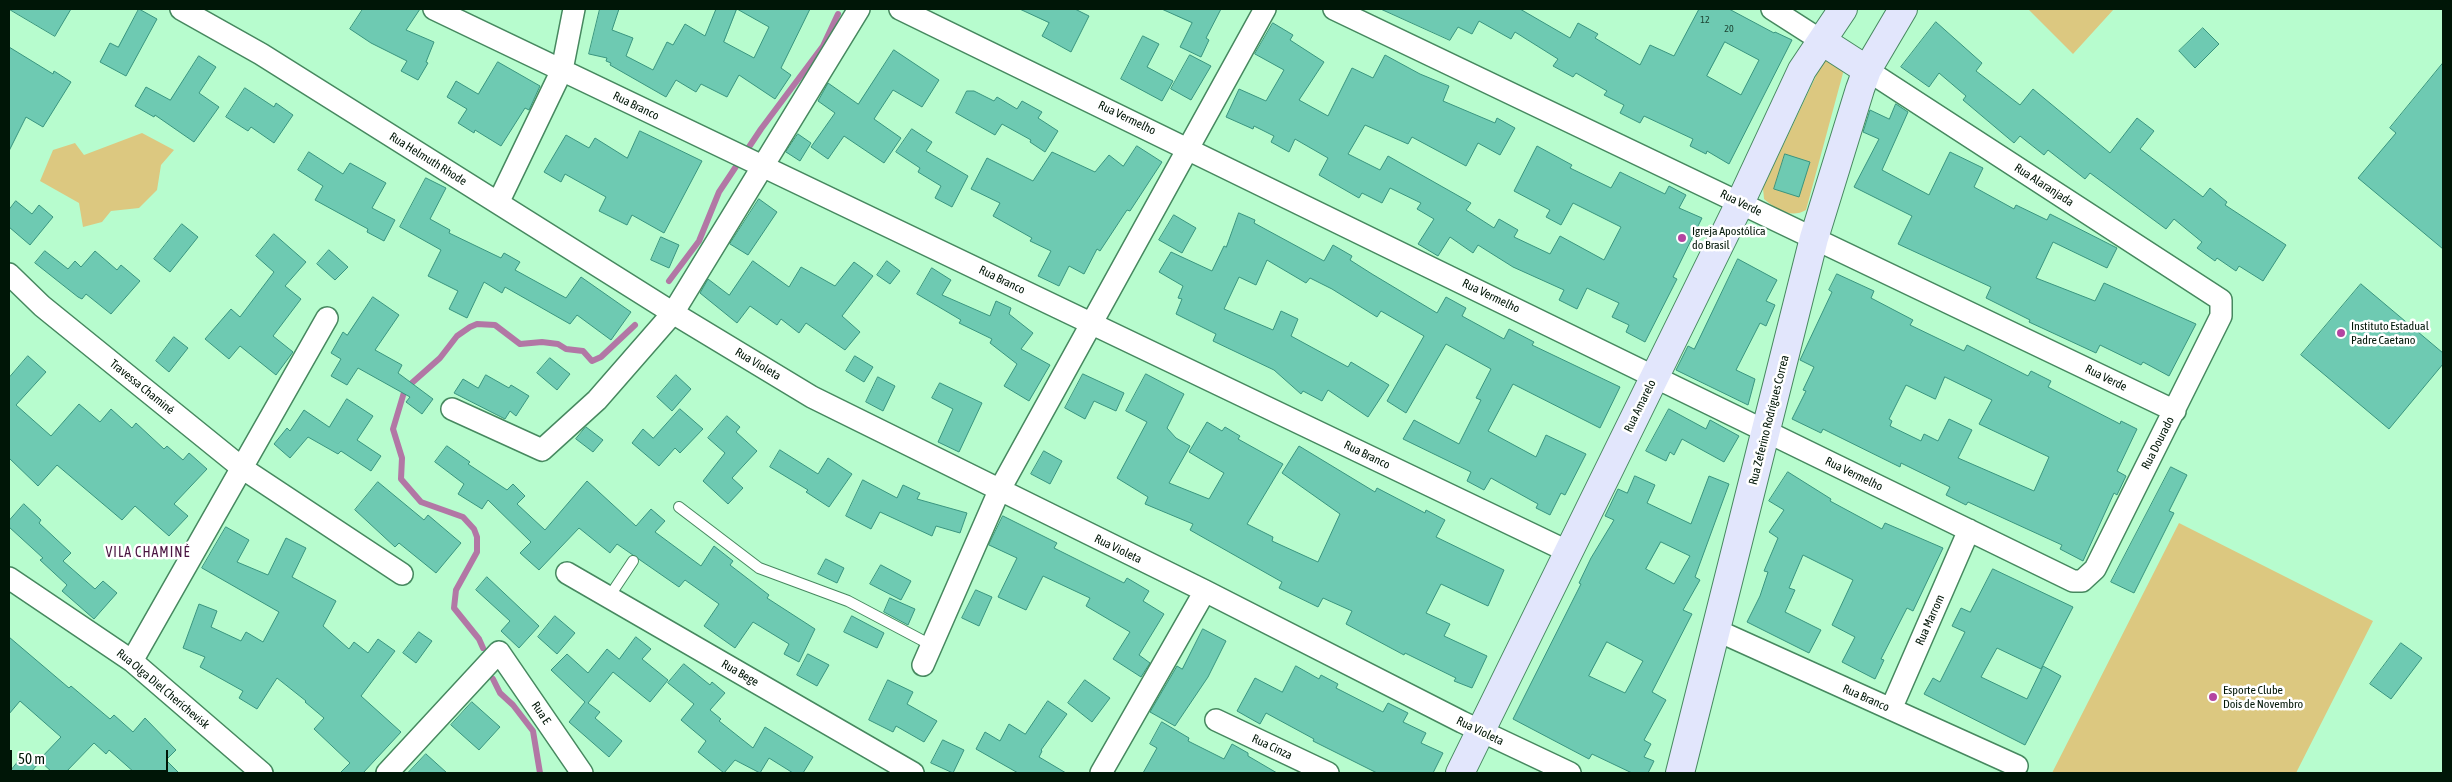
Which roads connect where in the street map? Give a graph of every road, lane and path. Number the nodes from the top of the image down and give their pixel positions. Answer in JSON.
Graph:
{"nodes":[{"id":1,"x":181,"y":9,"type":"edge"},
{"id":2,"x":434,"y":9,"type":"edge"},
{"id":3,"x":574,"y":9,"type":"edge"},
{"id":4,"x":859,"y":9,"type":"edge"},
{"id":5,"x":900,"y":9,"type":"edge"},
{"id":6,"x":1265,"y":9,"type":"edge"},
{"id":7,"x":1334,"y":9,"type":"edge"},
{"id":8,"x":1772,"y":9,"type":"edge"},
{"id":9,"x":1843,"y":9,"type":"edge"},
{"id":10,"x":1903,"y":9,"type":"edge"},
{"id":11,"x":1822,"y":41,"type":"junction"},
{"id":12,"x":562,"y":70,"type":"junction"},
{"id":13,"x":1867,"y":70,"type":"junction"},
{"id":14,"x":1187,"y":148,"type":"junction"},
{"id":15,"x":763,"y":166,"type":"junction"},
{"id":16,"x":498,"y":203,"type":"junction"},
{"id":17,"x":1740,"y":203,"type":"junction"},
{"id":18,"x":1814,"y":238,"type":"junction"},
{"id":19,"x":9,"y":274,"type":"edge"},
{"id":20,"x":2221,"y":300,"type":"joint"},
{"id":21,"x":673,"y":313,"type":"junction"},
{"id":22,"x":328,"y":318,"type":"dead end"},
{"id":23,"x":1090,"y":323,"type":"junction"},
{"id":24,"x":1654,"y":376,"type":"junction"},
{"id":25,"x":452,"y":410,"type":"dead end"},
{"id":26,"x":2175,"y":411,"type":"junction"},
{"id":27,"x":1766,"y":431,"type":"junction"},
{"id":28,"x":242,"y":468,"type":"junction"},
{"id":29,"x":999,"y":491,"type":"junction"},
{"id":30,"x":679,"y":507,"type":"dead end"},
{"id":31,"x":1969,"y":530,"type":"junction"},
{"id":32,"x":1569,"y":552,"type":"junction"},
{"id":33,"x":633,"y":561,"type":"dead end"},
{"id":34,"x":567,"y":573,"type":"dead end"},
{"id":35,"x":402,"y":574,"type":"dead end"},
{"id":36,"x":9,"y":578,"type":"edge"},
{"id":37,"x":2082,"y":581,"type":"joint"},
{"id":38,"x":1205,"y":591,"type":"junction"},
{"id":39,"x":609,"y":597,"type":"junction"},
{"id":40,"x":1716,"y":630,"type":"junction"},
{"id":41,"x":931,"y":645,"type":"junction"},
{"id":42,"x":132,"y":661,"type":"junction"},
{"id":43,"x":923,"y":665,"type":"dead end"},
{"id":44,"x":1891,"y":709,"type":"junction"},
{"id":45,"x":1216,"y":720,"type":"dead end"},
{"id":46,"x":1482,"y":732,"type":"junction"},
{"id":47,"x":2017,"y":766,"type":"dead end"},
{"id":48,"x":262,"y":773,"type":"edge"},
{"id":49,"x":387,"y":773,"type":"edge"},
{"id":50,"x":582,"y":773,"type":"edge"},
{"id":51,"x":913,"y":773,"type":"edge"},
{"id":52,"x":1101,"y":773,"type":"edge"},
{"id":53,"x":1328,"y":773,"type":"edge"},
{"id":54,"x":1460,"y":773,"type":"edge"},
{"id":55,"x":1570,"y":773,"type":"edge"},
{"id":56,"x":1680,"y":773,"type":"edge"}],
"edges":[{"from":1,"to":16,"type":"street","name":"Rua Helmuth Rhode"},
{"from":2,"to":12,"type":"street","name":"Rua Branco"},
{"from":3,"to":12,"type":"street"},
{"from":4,"to":15,"type":"street"},
{"from":5,"to":14,"type":"street","name":"Rua Vermelho"},
{"from":6,"to":14,"type":"street"},
{"from":7,"to":17,"type":"street","name":"Rua Verde"},
{"from":8,"to":11,"type":"street"},
{"from":9,"to":11,"type":"street","name":"Rua Amarelo"},
{"from":10,"to":13,"type":"street","name":"Rua Zeferino Rodrigues Correa"},
{"from":11,"to":13,"type":"street"},
{"from":11,"to":17,"type":"street","name":"Rua Amarelo"},
{"from":12,"to":15,"type":"street","name":"Rua Branco"},
{"from":12,"to":16,"type":"street"},
{"from":13,"to":18,"type":"street","name":"Rua Zeferino Rodrigues Correa"},
{"from":13,"to":20,"type":"street","name":"Rua Alaranjada"},
{"from":14,"to":23,"type":"street"},
{"from":14,"to":24,"type":"street","name":"Rua Vermelho"},
{"from":15,"to":21,"type":"street"},
{"from":15,"to":23,"type":"street","name":"Rua Branco"},
{"from":16,"to":21,"type":"street","name":"Rua Helmuth Rhode"},
{"from":17,"to":18,"type":"street","name":"Rua Verde"},
{"from":17,"to":24,"type":"street","name":"Rua Amarelo"},
{"from":18,"to":26,"type":"street","name":"Rua Verde"},
{"from":18,"to":27,"type":"street","name":"Rua Zeferino Rodrigues Correa"},
{"from":19,"to":28,"type":"street","name":"Travessa Chaminé"},
{"from":20,"to":26,"type":"street","name":"Rua Dourado"},
{"from":21,"to":25,"type":"street"},
{"from":21,"to":29,"type":"street","name":"Rua Violeta"},
{"from":22,"to":28,"type":"street"},
{"from":23,"to":29,"type":"street"},
{"from":23,"to":32,"type":"street","name":"Rua Branco"},
{"from":24,"to":27,"type":"street","name":"Rua Vermelho"},
{"from":24,"to":32,"type":"street","name":"Rua Amarelo"},
{"from":26,"to":37,"type":"street","name":"Rua Dourado"},
{"from":27,"to":31,"type":"street","name":"Rua Vermelho"},
{"from":27,"to":40,"type":"street","name":"Rua Zeferino Rodrigues Correa"},
{"from":28,"to":35,"type":"street","name":"Travessa Chaminé"},
{"from":28,"to":42,"type":"street"},
{"from":29,"to":38,"type":"street","name":"Rua Violeta"},
{"from":29,"to":41,"type":"street"},
{"from":30,"to":41,"type":"lane"},
{"from":31,"to":37,"type":"street","name":"Rua Vermelho"},
{"from":31,"to":44,"type":"street","name":"Rua Marrom"},
{"from":32,"to":46,"type":"street","name":"Rua Amarelo"},
{"from":33,"to":39,"type":"lane"},
{"from":34,"to":39,"type":"street","name":"Rua Bege"},
{"from":36,"to":42,"type":"street","name":"Rua Olga Diel Cherichevisk"},
{"from":38,"to":46,"type":"street","name":"Rua Violeta"},
{"from":38,"to":52,"type":"street"},
{"from":39,"to":51,"type":"street","name":"Rua Bege"},
{"from":40,"to":44,"type":"street","name":"Rua Branco"},
{"from":40,"to":56,"type":"street","name":"Rua Zeferino Rodrigues Correa"},
{"from":41,"to":43,"type":"street"},
{"from":42,"to":48,"type":"street","name":"Rua Olga Diel Cherichevisk"},
{"from":44,"to":47,"type":"street","name":"Rua Branco"},
{"from":45,"to":53,"type":"street","name":"Rua Cinza"},
{"from":46,"to":54,"type":"street","name":"Rua Amarelo"},
{"from":46,"to":55,"type":"street","name":"Rua Violeta"},
{"from":49,"to":50,"type":"street","name":"Rua E"}]}
